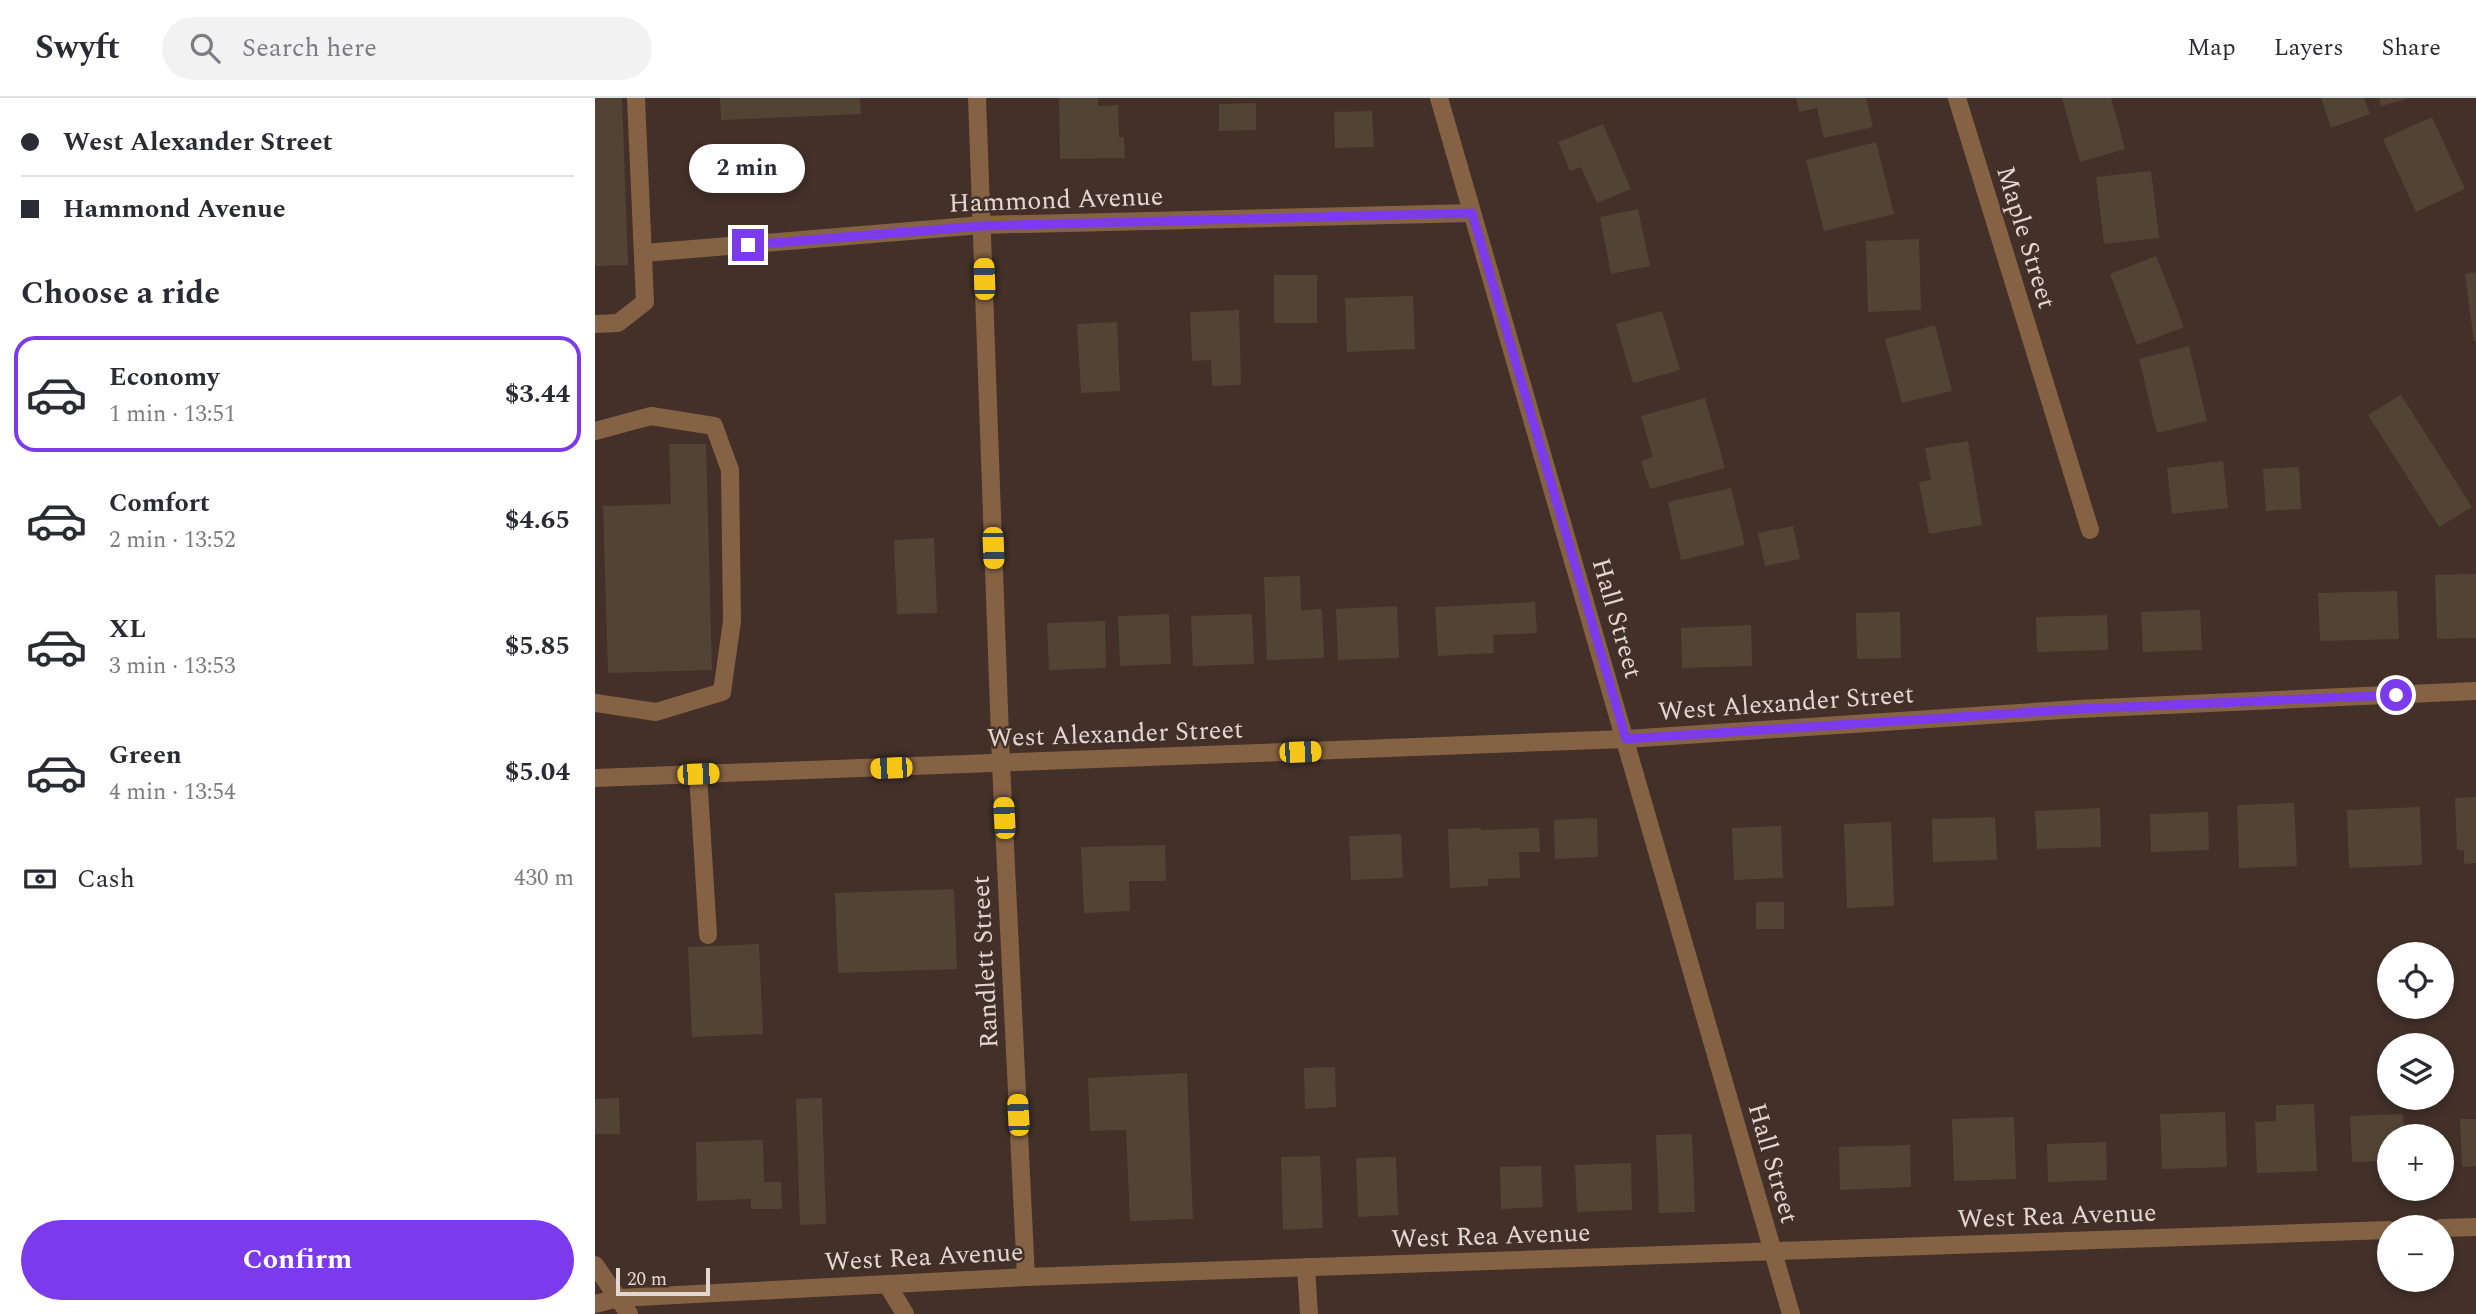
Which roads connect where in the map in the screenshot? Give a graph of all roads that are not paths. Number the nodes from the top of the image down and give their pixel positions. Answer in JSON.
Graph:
{"nodes":[{"id":1,"x":636,"y":98,"type":"edge"},
{"id":2,"x":977,"y":98,"type":"edge"},
{"id":3,"x":1439,"y":98,"type":"edge"},
{"id":4,"x":1957,"y":98,"type":"edge"},
{"id":5,"x":1472,"y":213,"type":"junction"},
{"id":6,"x":982,"y":226,"type":"junction"},
{"id":7,"x":644,"y":253,"type":"junction"},
{"id":8,"x":595,"y":324,"type":"edge"},
{"id":9,"x":595,"y":431,"type":"edge"},
{"id":10,"x":2090,"y":530,"type":"dead end"},
{"id":11,"x":2476,"y":691,"type":"edge"},
{"id":12,"x":595,"y":703,"type":"edge"},
{"id":13,"x":1626,"y":739,"type":"junction"},
{"id":14,"x":1001,"y":764,"type":"junction"},
{"id":15,"x":698,"y":774,"type":"junction"},
{"id":16,"x":595,"y":778,"type":"edge"},
{"id":17,"x":709,"y":935,"type":"dead end"},
{"id":18,"x":2476,"y":1227,"type":"edge"},
{"id":19,"x":2454,"y":1228,"type":"edge"},
{"id":20,"x":2377,"y":1230,"type":"edge"},
{"id":21,"x":1772,"y":1251,"type":"junction"},
{"id":22,"x":595,"y":1265,"type":"edge"},
{"id":23,"x":1306,"y":1268,"type":"junction"},
{"id":24,"x":1026,"y":1277,"type":"junction"},
{"id":25,"x":887,"y":1284,"type":"junction"},
{"id":26,"x":619,"y":1298,"type":"junction"},
{"id":27,"x":595,"y":1304,"type":"edge"},
{"id":28,"x":629,"y":1314,"type":"edge"},
{"id":29,"x":905,"y":1314,"type":"edge"},
{"id":30,"x":1309,"y":1314,"type":"edge"},
{"id":31,"x":1791,"y":1314,"type":"edge"}],
"edges":[{"from":1,"to":7,"type":"street"},
{"from":2,"to":6,"type":"street","name":"Randlett Street"},
{"from":3,"to":5,"type":"street","name":"Hall Street"},
{"from":4,"to":10,"type":"street","name":"Maple Street"},
{"from":5,"to":6,"type":"street","name":"Hammond Avenue"},
{"from":5,"to":13,"type":"street","name":"Hall Street"},
{"from":6,"to":7,"type":"street","name":"Hammond Avenue"},
{"from":6,"to":14,"type":"street","name":"Randlett Street"},
{"from":7,"to":8,"type":"street"},
{"from":9,"to":12,"type":"street"},
{"from":11,"to":13,"type":"street","name":"West Alexander Street"},
{"from":13,"to":14,"type":"street","name":"West Alexander Street"},
{"from":13,"to":21,"type":"street","name":"Hall Street"},
{"from":14,"to":15,"type":"street","name":"West Alexander Street"},
{"from":14,"to":24,"type":"street","name":"Randlett Street"},
{"from":15,"to":16,"type":"street","name":"West Alexander Street"},
{"from":15,"to":17,"type":"street"},
{"from":18,"to":19,"type":"street"},
{"from":20,"to":21,"type":"street","name":"West Rea Avenue"},
{"from":21,"to":23,"type":"street","name":"West Rea Avenue"},
{"from":21,"to":31,"type":"street","name":"Hall Street"},
{"from":22,"to":26,"type":"street"},
{"from":23,"to":24,"type":"street","name":"West Rea Avenue"},
{"from":23,"to":30,"type":"street"},
{"from":24,"to":25,"type":"street","name":"West Rea Avenue"},
{"from":25,"to":26,"type":"street","name":"West Rea Avenue"},
{"from":25,"to":29,"type":"street"},
{"from":26,"to":27,"type":"street","name":"West Rea Avenue"},
{"from":26,"to":28,"type":"street"}]}
